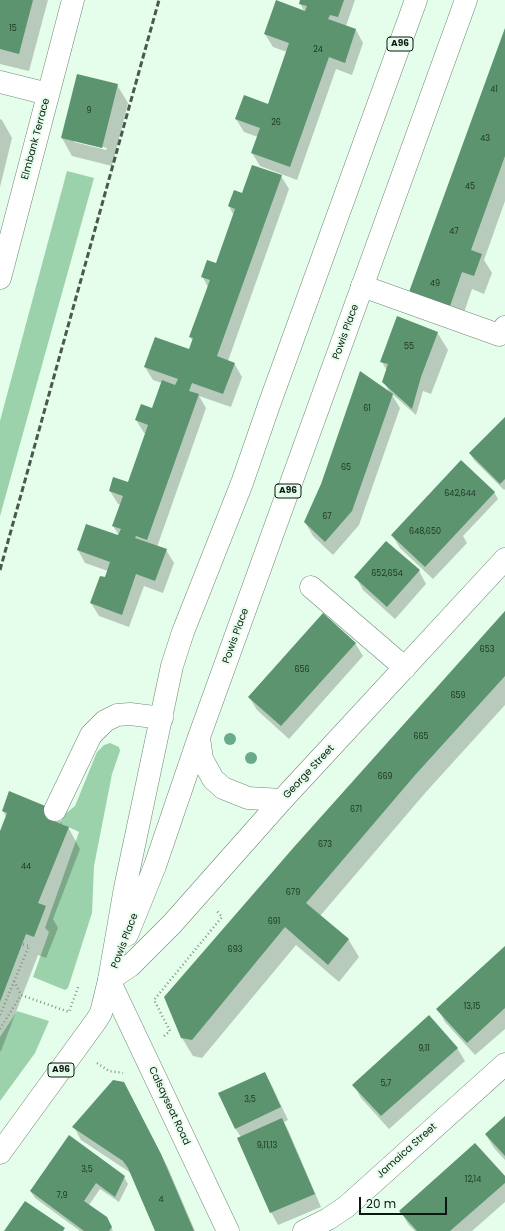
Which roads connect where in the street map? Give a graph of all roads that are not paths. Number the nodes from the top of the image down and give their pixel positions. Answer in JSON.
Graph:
{"nodes":[{"id":1,"x":73,"y":0,"type":"edge"},
{"id":2,"x":416,"y":0,"type":"edge"},
{"id":3,"x":466,"y":0,"type":"edge"},
{"id":4,"x":0,"y":82,"type":"edge"},
{"id":5,"x":48,"y":94,"type":"junction"},
{"id":6,"x":3,"y":255,"type":"edge"},
{"id":7,"x":0,"y":278,"type":"edge"},
{"id":8,"x":362,"y":286,"type":"junction"},
{"id":9,"x":505,"y":327,"type":"edge"},
{"id":10,"x":505,"y":559,"type":"edge"},
{"id":11,"x":311,"y":587,"type":"dead end"},
{"id":12,"x":404,"y":668,"type":"junction"},
{"id":13,"x":162,"y":718,"type":"junction"},
{"id":14,"x":199,"y":737,"type":"junction"},
{"id":15,"x":282,"y":800,"type":"junction"},
{"id":16,"x":55,"y":810,"type":"dead end"},
{"id":17,"x":109,"y":980,"type":"junction"},
{"id":18,"x":505,"y":1064,"type":"edge"},
{"id":19,"x":0,"y":1153,"type":"edge"},
{"id":20,"x":228,"y":1231,"type":"edge"},
{"id":21,"x":304,"y":1231,"type":"edge"}],
"edges":[{"from":1,"to":5,"type":"main road","name":"Elmbank Terrace"},
{"from":2,"to":13,"type":"main road","name":"Powis Place","number":"A96"},
{"from":3,"to":8,"type":"main road","name":"Powis Place","number":"A96"},
{"from":4,"to":5,"type":"main road"},
{"from":5,"to":6,"type":"main road","name":"Elmbank Terrace"},
{"from":6,"to":7,"type":"main road","name":"Elmbank Terrace"},
{"from":8,"to":9,"type":"main road"},
{"from":8,"to":14,"type":"main road","name":"Powis Place","number":"A96"},
{"from":10,"to":12,"type":"main road","name":"George Street"},
{"from":11,"to":12,"type":"main road"},
{"from":12,"to":15,"type":"main road","name":"George Street"},
{"from":13,"to":16,"type":"main road"},
{"from":13,"to":17,"type":"main road","name":"Powis Place","number":"A96"},
{"from":14,"to":15,"type":"main road"},
{"from":14,"to":17,"type":"main road","name":"Powis Place","number":"A96"},
{"from":15,"to":17,"type":"main road","name":"George Street"},
{"from":17,"to":19,"type":"main road","number":"A96"},
{"from":17,"to":20,"type":"main road","name":"Calsayseat Road"},
{"from":18,"to":21,"type":"main road","name":"Jamaica Street"}]}
